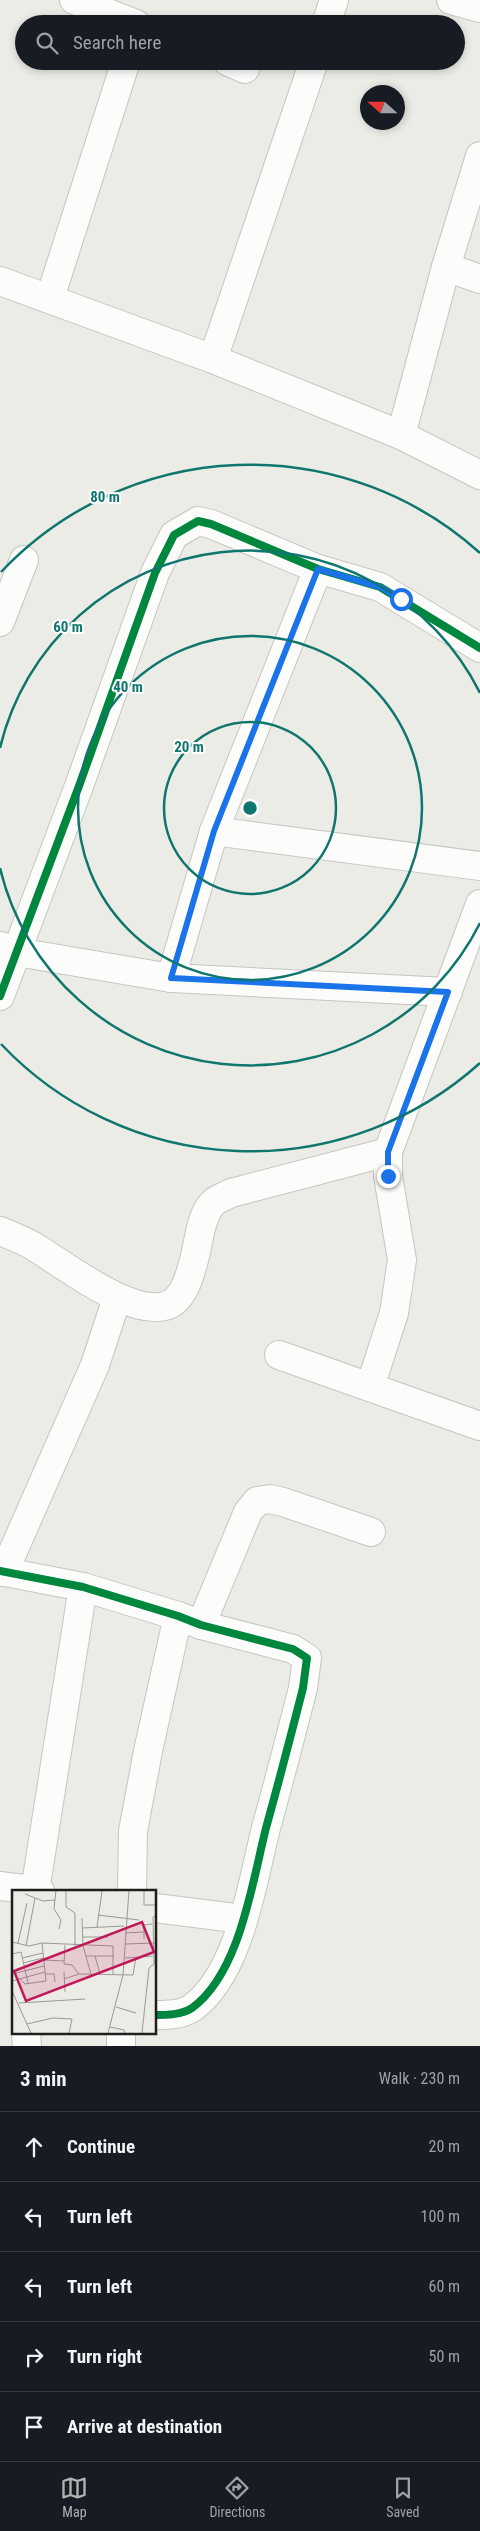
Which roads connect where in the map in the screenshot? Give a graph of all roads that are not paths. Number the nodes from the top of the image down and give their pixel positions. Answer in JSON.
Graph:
{"nodes":[{"id":1,"x":74,"y":0,"type":"edge"},
{"id":2,"x":334,"y":0,"type":"edge"},
{"id":3,"x":451,"y":0,"type":"edge"},
{"id":4,"x":480,"y":8,"type":"edge"},
{"id":5,"x":113,"y":15,"type":"edge"},
{"id":6,"x":329,"y":15,"type":"edge"},
{"id":7,"x":123,"y":70,"type":"edge"},
{"id":8,"x":311,"y":70,"type":"edge"},
{"id":9,"x":480,"y":156,"type":"edge"},
{"id":10,"x":446,"y":267,"type":"junction"},
{"id":11,"x":480,"y":280,"type":"edge"},
{"id":12,"x":0,"y":281,"type":"edge"},
{"id":13,"x":50,"y":298,"type":"junction"},
{"id":14,"x":214,"y":359,"type":"junction"},
{"id":15,"x":401,"y":435,"type":"junction"},
{"id":16,"x":480,"y":475,"type":"edge"},
{"id":17,"x":24,"y":560,"type":"dead end"},
{"id":18,"x":318,"y":569,"type":"junction"},
{"id":19,"x":0,"y":622,"type":"edge"},
{"id":20,"x":480,"y":648,"type":"edge"},
{"id":21,"x":214,"y":831,"type":"junction"},
{"id":22,"x":480,"y":866,"type":"edge"},
{"id":23,"x":480,"y":904,"type":"edge"},
{"id":24,"x":9,"y":949,"type":"edge"},
{"id":25,"x":171,"y":978,"type":"junction"},
{"id":26,"x":448,"y":992,"type":"junction"},
{"id":27,"x":0,"y":996,"type":"edge"},
{"id":28,"x":388,"y":1152,"type":"junction"},
{"id":29,"x":0,"y":1231,"type":"edge"},
{"id":30,"x":117,"y":1298,"type":"junction"},
{"id":31,"x":279,"y":1355,"type":"dead end"},
{"id":32,"x":370,"y":1387,"type":"junction"},
{"id":33,"x":480,"y":1426,"type":"edge"},
{"id":34,"x":371,"y":1532,"type":"dead end"},
{"id":35,"x":2,"y":1572,"type":"edge"},
{"id":36,"x":83,"y":1587,"type":"junction"},
{"id":37,"x":189,"y":1620,"type":"junction"},
{"id":38,"x":0,"y":1886,"type":"edge"},
{"id":39,"x":29,"y":1890,"type":"edge"},
{"id":40,"x":36,"y":1890,"type":"edge"},
{"id":41,"x":132,"y":1890,"type":"edge"},
{"id":42,"x":156,"y":1908,"type":"edge"},
{"id":43,"x":243,"y":1919,"type":"junction"},
{"id":44,"x":156,"y":2015,"type":"edge"}],
"edges":[{"from":1,"to":5,"type":"street"},
{"from":2,"to":6,"type":"street"},
{"from":3,"to":4,"type":"street"},
{"from":7,"to":13,"type":"street"},
{"from":8,"to":14,"type":"street"},
{"from":9,"to":10,"type":"street"},
{"from":10,"to":11,"type":"street"},
{"from":10,"to":15,"type":"street"},
{"from":12,"to":13,"type":"street"},
{"from":13,"to":14,"type":"street"},
{"from":14,"to":15,"type":"street"},
{"from":15,"to":16,"type":"street"},
{"from":17,"to":19,"type":"street"},
{"from":18,"to":20,"type":"street"},
{"from":18,"to":21,"type":"street"},
{"from":18,"to":24,"type":"street"},
{"from":21,"to":22,"type":"street"},
{"from":21,"to":25,"type":"street"},
{"from":23,"to":26,"type":"street"},
{"from":24,"to":25,"type":"street"},
{"from":24,"to":27,"type":"street"},
{"from":25,"to":26,"type":"street"},
{"from":26,"to":28,"type":"street"},
{"from":28,"to":30,"type":"street"},
{"from":28,"to":32,"type":"street"},
{"from":29,"to":30,"type":"street"},
{"from":30,"to":35,"type":"street"},
{"from":31,"to":32,"type":"street"},
{"from":32,"to":33,"type":"street"},
{"from":34,"to":37,"type":"street"},
{"from":35,"to":36,"type":"street"},
{"from":36,"to":37,"type":"street"},
{"from":36,"to":40,"type":"street"},
{"from":37,"to":41,"type":"street"},
{"from":37,"to":43,"type":"street"},
{"from":38,"to":39,"type":"street"},
{"from":42,"to":43,"type":"street"},
{"from":43,"to":44,"type":"street"}]}
